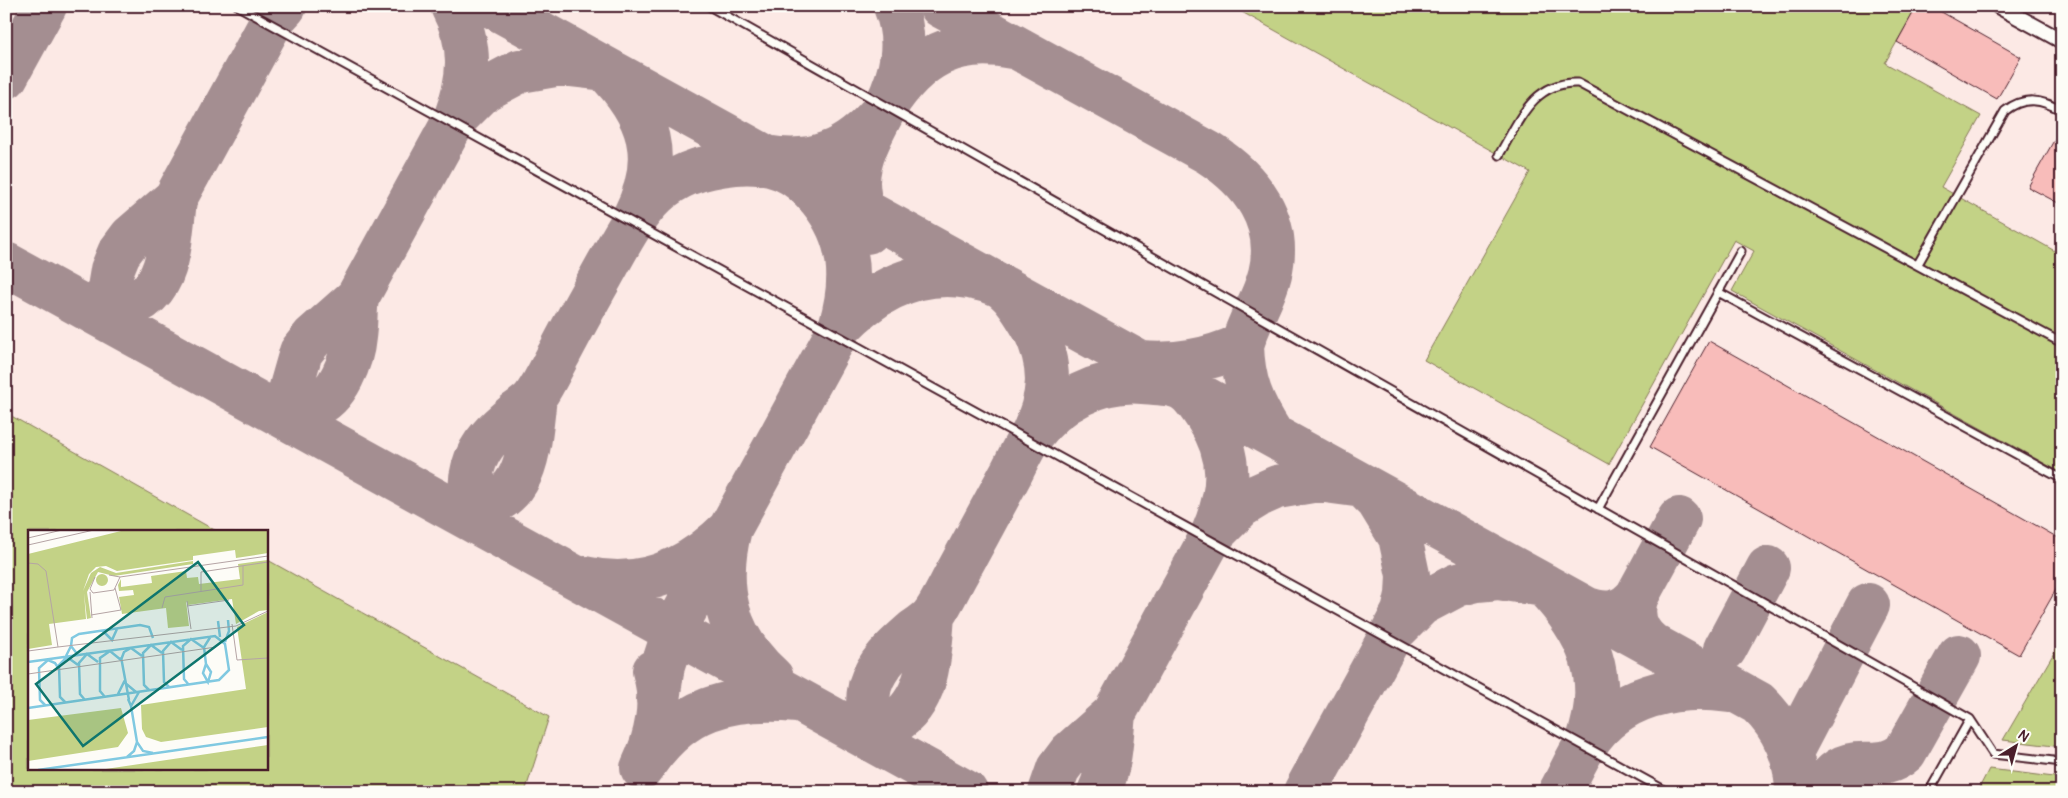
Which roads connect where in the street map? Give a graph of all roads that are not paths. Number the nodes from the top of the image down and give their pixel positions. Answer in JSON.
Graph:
{"nodes":[{"id":1,"x":238,"y":6,"type":"edge"},
{"id":2,"x":709,"y":6,"type":"edge"},
{"id":3,"x":1998,"y":6,"type":"edge"},
{"id":4,"x":2062,"y":41,"type":"edge"},
{"id":5,"x":2062,"y":110,"type":"edge"},
{"id":6,"x":1499,"y":155,"type":"dead end"},
{"id":7,"x":1741,"y":251,"type":"dead end"},
{"id":8,"x":1918,"y":264,"type":"junction"},
{"id":9,"x":1718,"y":292,"type":"junction"},
{"id":10,"x":2062,"y":343,"type":"edge"},
{"id":11,"x":2062,"y":480,"type":"edge"},
{"id":12,"x":1598,"y":508,"type":"junction"},
{"id":13,"x":1970,"y":718,"type":"junction"},
{"id":14,"x":2062,"y":762,"type":"edge"},
{"id":15,"x":1668,"y":792,"type":"edge"},
{"id":16,"x":1930,"y":792,"type":"edge"}],
"edges":[{"from":1,"to":15,"type":"lane"},
{"from":2,"to":12,"type":"lane"},
{"from":3,"to":4,"type":"street"},
{"from":5,"to":8,"type":"lane"},
{"from":6,"to":8,"type":"lane"},
{"from":7,"to":9,"type":"lane"},
{"from":8,"to":10,"type":"lane"},
{"from":9,"to":11,"type":"lane"},
{"from":9,"to":12,"type":"lane"},
{"from":12,"to":13,"type":"lane"},
{"from":13,"to":14,"type":"lane"},
{"from":13,"to":16,"type":"lane"}]}
